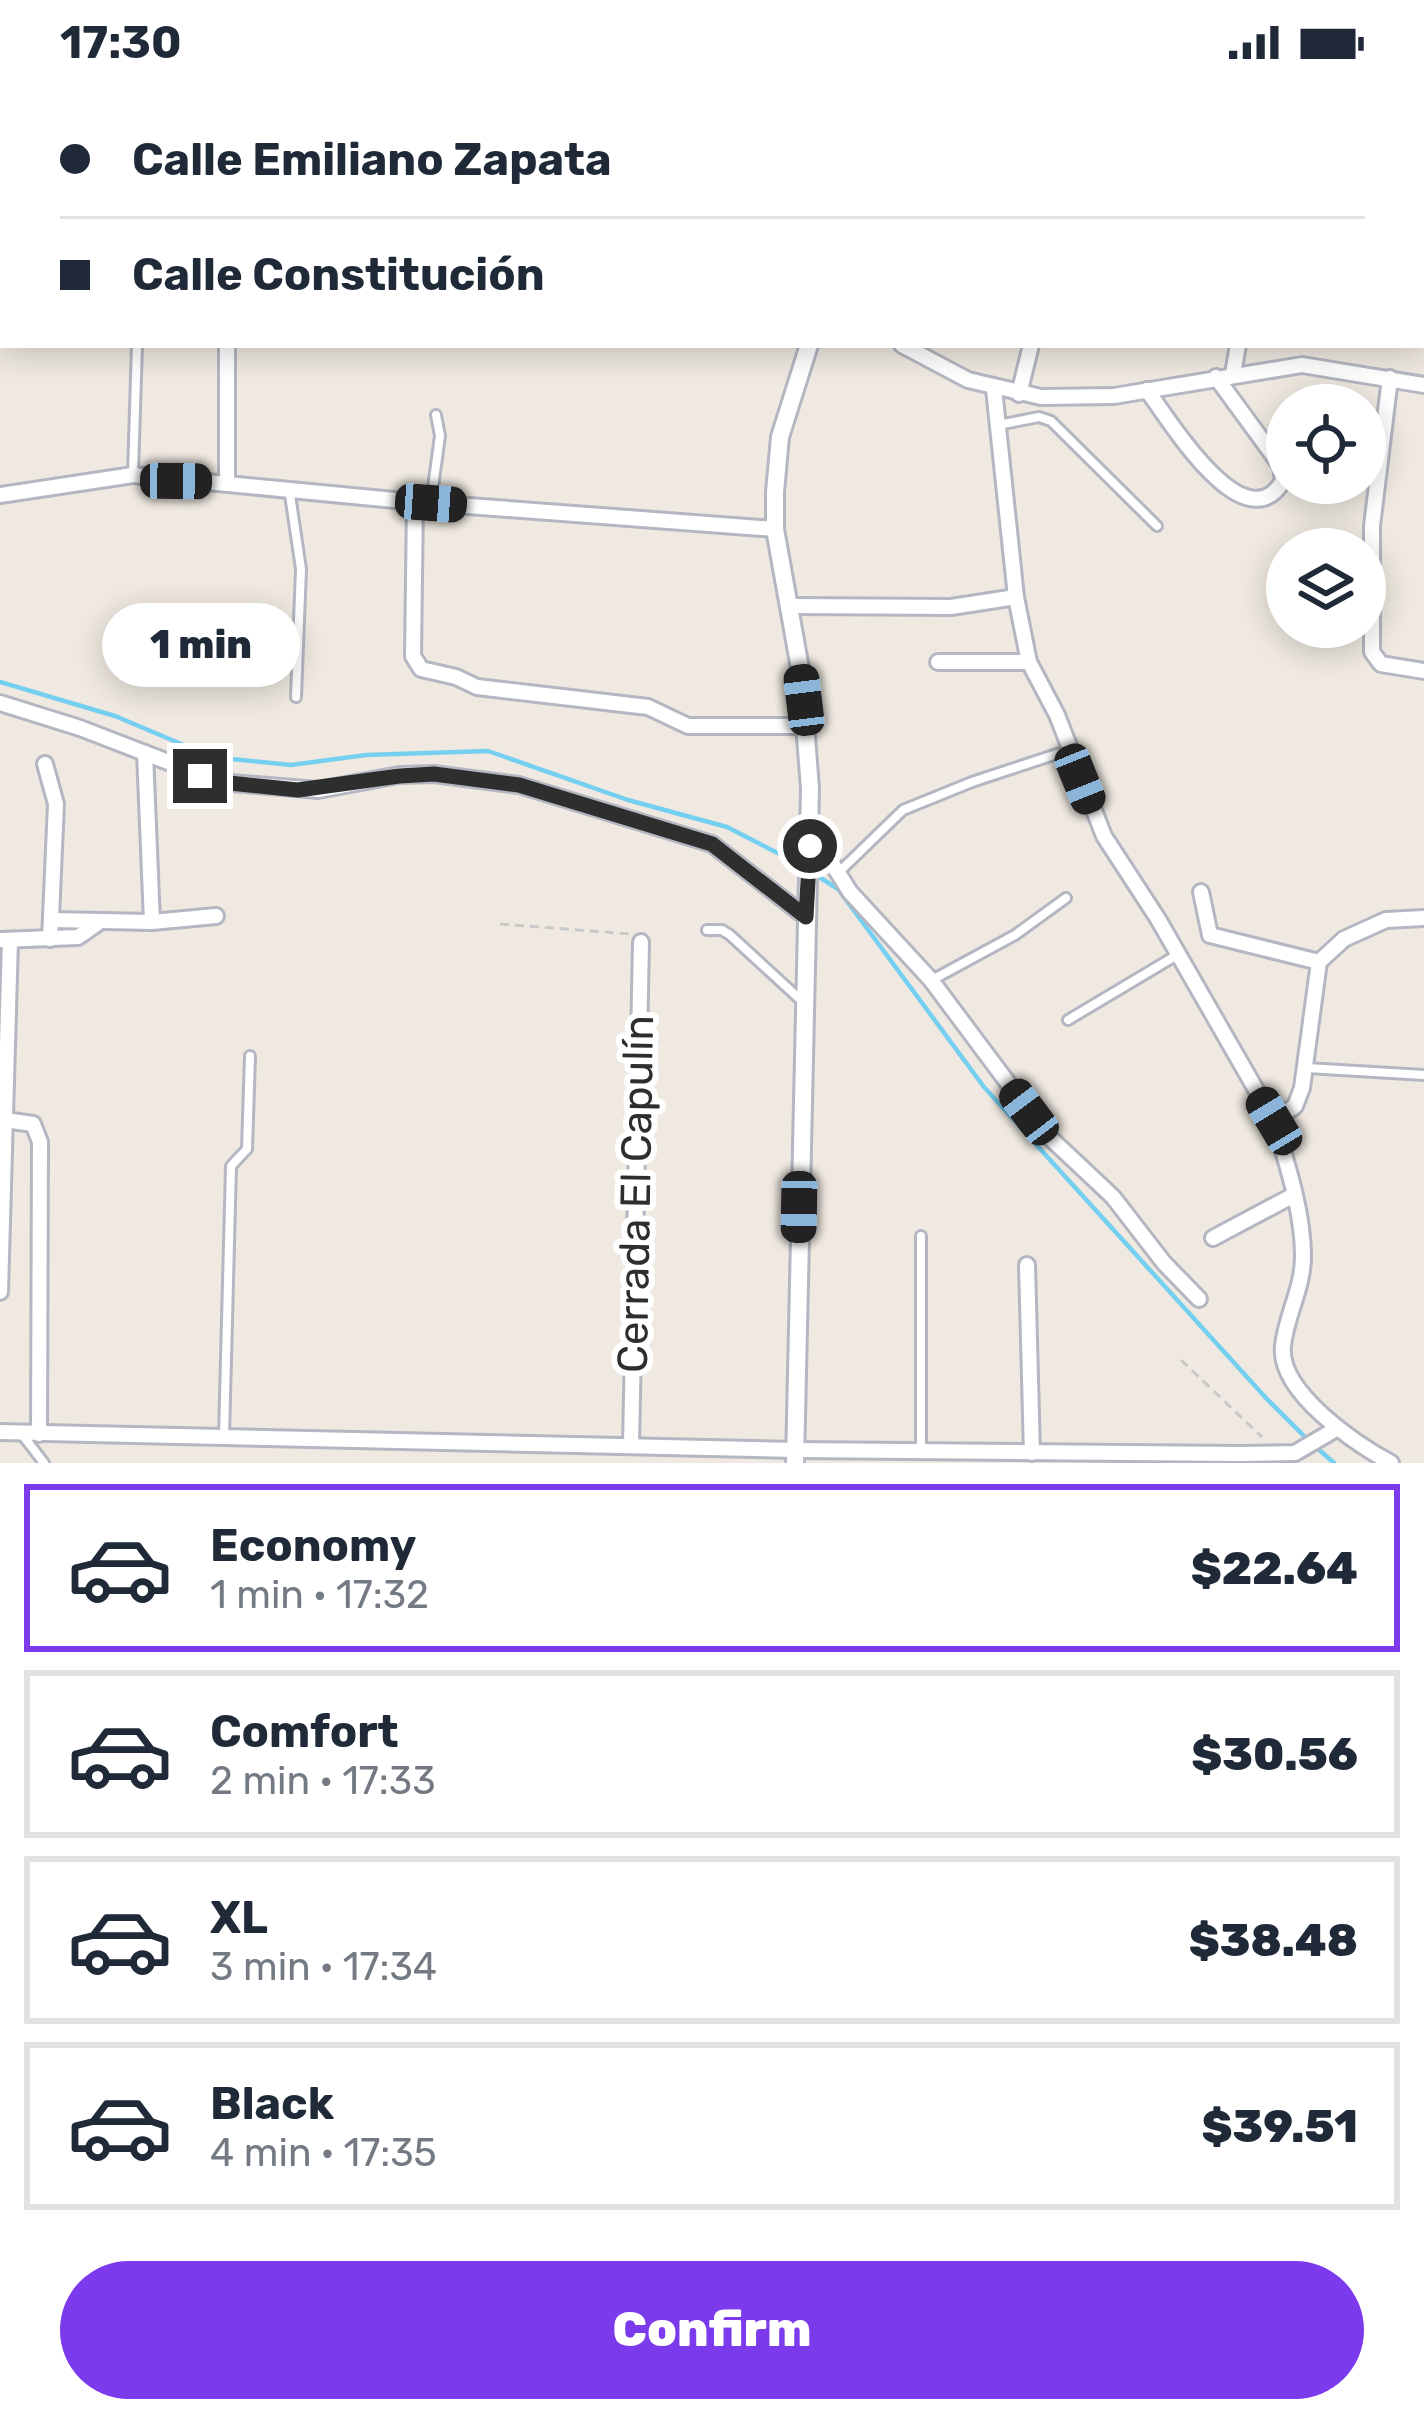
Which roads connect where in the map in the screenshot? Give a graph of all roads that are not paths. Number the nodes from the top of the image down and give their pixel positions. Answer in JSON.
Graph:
{"nodes":[{"id":1,"x":137,"y":348,"type":"edge"},
{"id":2,"x":226,"y":348,"type":"edge"},
{"id":3,"x":807,"y":348,"type":"edge"},
{"id":4,"x":908,"y":348,"type":"edge"},
{"id":5,"x":1030,"y":348,"type":"edge"},
{"id":6,"x":1237,"y":348,"type":"edge"},
{"id":7,"x":1233,"y":374,"type":"junction"},
{"id":8,"x":1216,"y":377,"type":"junction"},
{"id":9,"x":1390,"y":378,"type":"junction"},
{"id":10,"x":1424,"y":383,"type":"edge"},
{"id":11,"x":994,"y":389,"type":"junction"},
{"id":12,"x":1147,"y":390,"type":"junction"},
{"id":13,"x":1019,"y":394,"type":"junction"},
{"id":14,"x":436,"y":415,"type":"dead end"},
{"id":15,"x":997,"y":426,"type":"junction"},
{"id":16,"x":133,"y":475,"type":"junction"},
{"id":17,"x":227,"y":483,"type":"junction"},
{"id":18,"x":288,"y":487,"type":"junction"},
{"id":19,"x":0,"y":495,"type":"edge"},
{"id":20,"x":423,"y":502,"type":"junction"},
{"id":21,"x":1157,"y":526,"type":"dead end"},
{"id":22,"x":776,"y":529,"type":"junction"},
{"id":23,"x":1016,"y":597,"type":"junction"},
{"id":24,"x":789,"y":606,"type":"junction"},
{"id":25,"x":938,"y":662,"type":"dead end"},
{"id":26,"x":1029,"y":662,"type":"junction"},
{"id":27,"x":1424,"y":671,"type":"edge"},
{"id":28,"x":296,"y":697,"type":"dead end"},
{"id":29,"x":0,"y":703,"type":"edge"},
{"id":30,"x":807,"y":726,"type":"junction"},
{"id":31,"x":1069,"y":750,"type":"junction"},
{"id":32,"x":146,"y":754,"type":"junction"},
{"id":33,"x":45,"y":764,"type":"dead end"},
{"id":34,"x":810,"y":837,"type":"junction"},
{"id":35,"x":838,"y":873,"type":"junction"},
{"id":36,"x":1202,"y":892,"type":"dead end"},
{"id":37,"x":1066,"y":898,"type":"dead end"},
{"id":38,"x":806,"y":909,"type":"junction"},
{"id":39,"x":217,"y":916,"type":"dead end"},
{"id":40,"x":1424,"y":918,"type":"edge"},
{"id":41,"x":52,"y":920,"type":"junction"},
{"id":42,"x":152,"y":922,"type":"junction"},
{"id":43,"x":98,"y":923,"type":"junction"},
{"id":44,"x":707,"y":930,"type":"dead end"},
{"id":45,"x":50,"y":939,"type":"junction"},
{"id":46,"x":5,"y":940,"type":"edge"},
{"id":47,"x":641,"y":942,"type":"road end"},
{"id":48,"x":1177,"y":956,"type":"junction"},
{"id":49,"x":1319,"y":962,"type":"junction"},
{"id":50,"x":931,"y":980,"type":"junction"},
{"id":51,"x":805,"y":1004,"type":"junction"},
{"id":52,"x":1068,"y":1020,"type":"dead end"},
{"id":53,"x":250,"y":1056,"type":"dead end"},
{"id":54,"x":1307,"y":1068,"type":"junction"},
{"id":55,"x":1424,"y":1076,"type":"edge"},
{"id":56,"x":5,"y":1120,"type":"junction"},
{"id":57,"x":1274,"y":1121,"type":"junction"},
{"id":58,"x":1294,"y":1196,"type":"junction"},
{"id":59,"x":921,"y":1236,"type":"dead end"},
{"id":60,"x":1214,"y":1238,"type":"dead end"},
{"id":61,"x":1027,"y":1264,"type":"dead end"},
{"id":62,"x":0,"y":1292,"type":"edge"},
{"id":63,"x":1199,"y":1299,"type":"dead end"},
{"id":64,"x":1332,"y":1431,"type":"junction"},
{"id":65,"x":0,"y":1432,"type":"edge"},
{"id":66,"x":21,"y":1433,"type":"junction"},
{"id":67,"x":39,"y":1434,"type":"junction"},
{"id":68,"x":224,"y":1438,"type":"junction"},
{"id":69,"x":631,"y":1446,"type":"junction"},
{"id":70,"x":922,"y":1451,"type":"junction"},
{"id":71,"x":1032,"y":1453,"type":"junction"},
{"id":72,"x":795,"y":1456,"type":"edge"},
{"id":73,"x":44,"y":1463,"type":"edge"},
{"id":74,"x":1391,"y":1463,"type":"edge"}],
"edges":[{"from":1,"to":16,"type":"lane"},
{"from":2,"to":17,"type":"street"},
{"from":3,"to":22,"type":"street"},
{"from":4,"to":11,"type":"street"},
{"from":5,"to":13,"type":"street"},
{"from":6,"to":7,"type":"street"},
{"from":7,"to":8,"type":"street"},
{"from":7,"to":9,"type":"street"},
{"from":8,"to":12,"type":"street"},
{"from":8,"to":12,"type":"street"},
{"from":9,"to":10,"type":"street"},
{"from":9,"to":27,"type":"street"},
{"from":11,"to":13,"type":"street"},
{"from":11,"to":15,"type":"street"},
{"from":12,"to":13,"type":"street"},
{"from":14,"to":20,"type":"lane"},
{"from":15,"to":21,"type":"lane"},
{"from":15,"to":23,"type":"street"},
{"from":16,"to":17,"type":"street"},
{"from":16,"to":19,"type":"street"},
{"from":17,"to":18,"type":"street"},
{"from":18,"to":20,"type":"street"},
{"from":18,"to":28,"type":"lane"},
{"from":20,"to":22,"type":"street"},
{"from":20,"to":30,"type":"street"},
{"from":22,"to":24,"type":"street"},
{"from":23,"to":24,"type":"street"},
{"from":23,"to":26,"type":"street"},
{"from":24,"to":30,"type":"street"},
{"from":25,"to":26,"type":"street"},
{"from":26,"to":31,"type":"street"},
{"from":29,"to":32,"type":"street"},
{"from":30,"to":34,"type":"street"},
{"from":31,"to":35,"type":"lane"},
{"from":31,"to":48,"type":"street"},
{"from":32,"to":38,"type":"street"},
{"from":32,"to":42,"type":"street"},
{"from":33,"to":41,"type":"street"},
{"from":34,"to":35,"type":"street"},
{"from":34,"to":38,"type":"street"},
{"from":35,"to":50,"type":"street"},
{"from":36,"to":49,"type":"street"},
{"from":37,"to":50,"type":"lane"},
{"from":38,"to":51,"type":"street"},
{"from":39,"to":42,"type":"street"},
{"from":40,"to":49,"type":"street"},
{"from":41,"to":43,"type":"street"},
{"from":41,"to":45,"type":"street"},
{"from":42,"to":43,"type":"street"},
{"from":43,"to":45,"type":"street"},
{"from":44,"to":51,"type":"lane"},
{"from":45,"to":46,"type":"street"},
{"from":46,"to":56,"type":"street"},
{"from":47,"to":69,"type":"street","name":"Cerrada El Capulín"},
{"from":48,"to":52,"type":"lane"},
{"from":48,"to":57,"type":"street"},
{"from":49,"to":54,"type":"street"},
{"from":50,"to":63,"type":"street"},
{"from":51,"to":72,"type":"street"},
{"from":53,"to":68,"type":"lane"},
{"from":54,"to":55,"type":"lane"},
{"from":54,"to":57,"type":"street"},
{"from":56,"to":62,"type":"street"},
{"from":56,"to":67,"type":"street"},
{"from":57,"to":58,"type":"street"},
{"from":58,"to":60,"type":"street"},
{"from":58,"to":64,"type":"street"},
{"from":59,"to":70,"type":"lane"},
{"from":61,"to":71,"type":"street"},
{"from":64,"to":71,"type":"street"},
{"from":64,"to":74,"type":"street"},
{"from":65,"to":66,"type":"street"},
{"from":66,"to":67,"type":"street"},
{"from":66,"to":73,"type":"lane"},
{"from":67,"to":68,"type":"street"},
{"from":68,"to":69,"type":"street"},
{"from":69,"to":72,"type":"street"},
{"from":70,"to":71,"type":"street"},
{"from":70,"to":72,"type":"street"}]}
